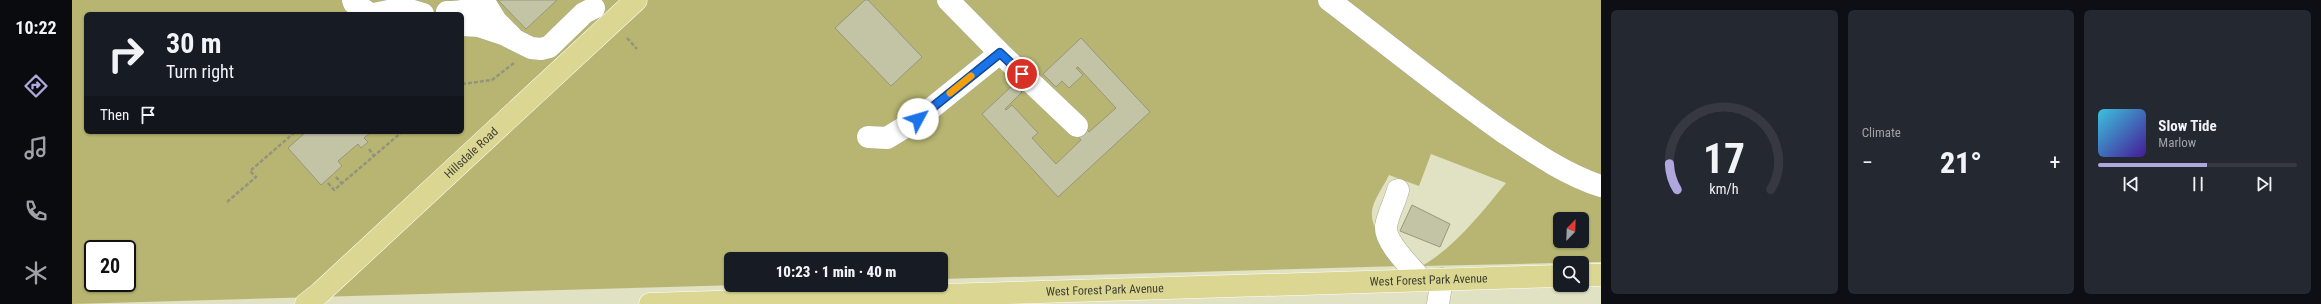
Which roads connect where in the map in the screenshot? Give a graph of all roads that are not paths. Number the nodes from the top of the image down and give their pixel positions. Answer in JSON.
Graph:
{"nodes":[{"id":1,"x":354,"y":0,"type":"edge"},
{"id":2,"x":480,"y":0,"type":"edge"},
{"id":3,"x":484,"y":0,"type":"edge"},
{"id":4,"x":636,"y":0,"type":"edge"},
{"id":5,"x":948,"y":0,"type":"edge"},
{"id":6,"x":1329,"y":0,"type":"edge"},
{"id":7,"x":594,"y":8,"type":"dead end"},
{"id":8,"x":393,"y":11,"type":"edge"},
{"id":9,"x":461,"y":12,"type":"edge"},
{"id":10,"x":464,"y":19,"type":"edge"},
{"id":11,"x":523,"y":44,"type":"junction"},
{"id":12,"x":1000,"y":53,"type":"junction"},
{"id":13,"x":1077,"y":126,"type":"dead end"},
{"id":14,"x":868,"y":137,"type":"dead end"},
{"id":15,"x":1601,"y":186,"type":"edge"},
{"id":16,"x":1398,"y":190,"type":"dead end"},
{"id":17,"x":1589,"y":275,"type":"edge"},
{"id":18,"x":1601,"y":275,"type":"edge"},
{"id":19,"x":1553,"y":276,"type":"edge"},
{"id":20,"x":1442,"y":279,"type":"junction"},
{"id":21,"x":1421,"y":280,"type":"junction"},
{"id":22,"x":855,"y":302,"type":"edge"},
{"id":23,"x":306,"y":304,"type":"edge"},
{"id":24,"x":650,"y":304,"type":"edge"},
{"id":25,"x":1438,"y":304,"type":"edge"}],
"edges":[{"from":1,"to":8,"type":"street"},
{"from":2,"to":9,"type":"street"},
{"from":3,"to":11,"type":"street"},
{"from":4,"to":23,"type":"main road","name":"Hillsdale Road"},
{"from":5,"to":12,"type":"street"},
{"from":6,"to":15,"type":"street"},
{"from":7,"to":11,"type":"street"},
{"from":10,"to":11,"type":"street"},
{"from":12,"to":13,"type":"street"},
{"from":12,"to":14,"type":"street"},
{"from":16,"to":21,"type":"street"},
{"from":17,"to":18,"type":"main road"},
{"from":19,"to":20,"type":"main road","name":"West Forest Park Avenue"},
{"from":20,"to":21,"type":"main road","name":"West Forest Park Avenue"},
{"from":20,"to":25,"type":"street"},
{"from":21,"to":22,"type":"main road","name":"West Forest Park Avenue"},
{"from":22,"to":24,"type":"main road","name":"West Forest Park Avenue"}]}
